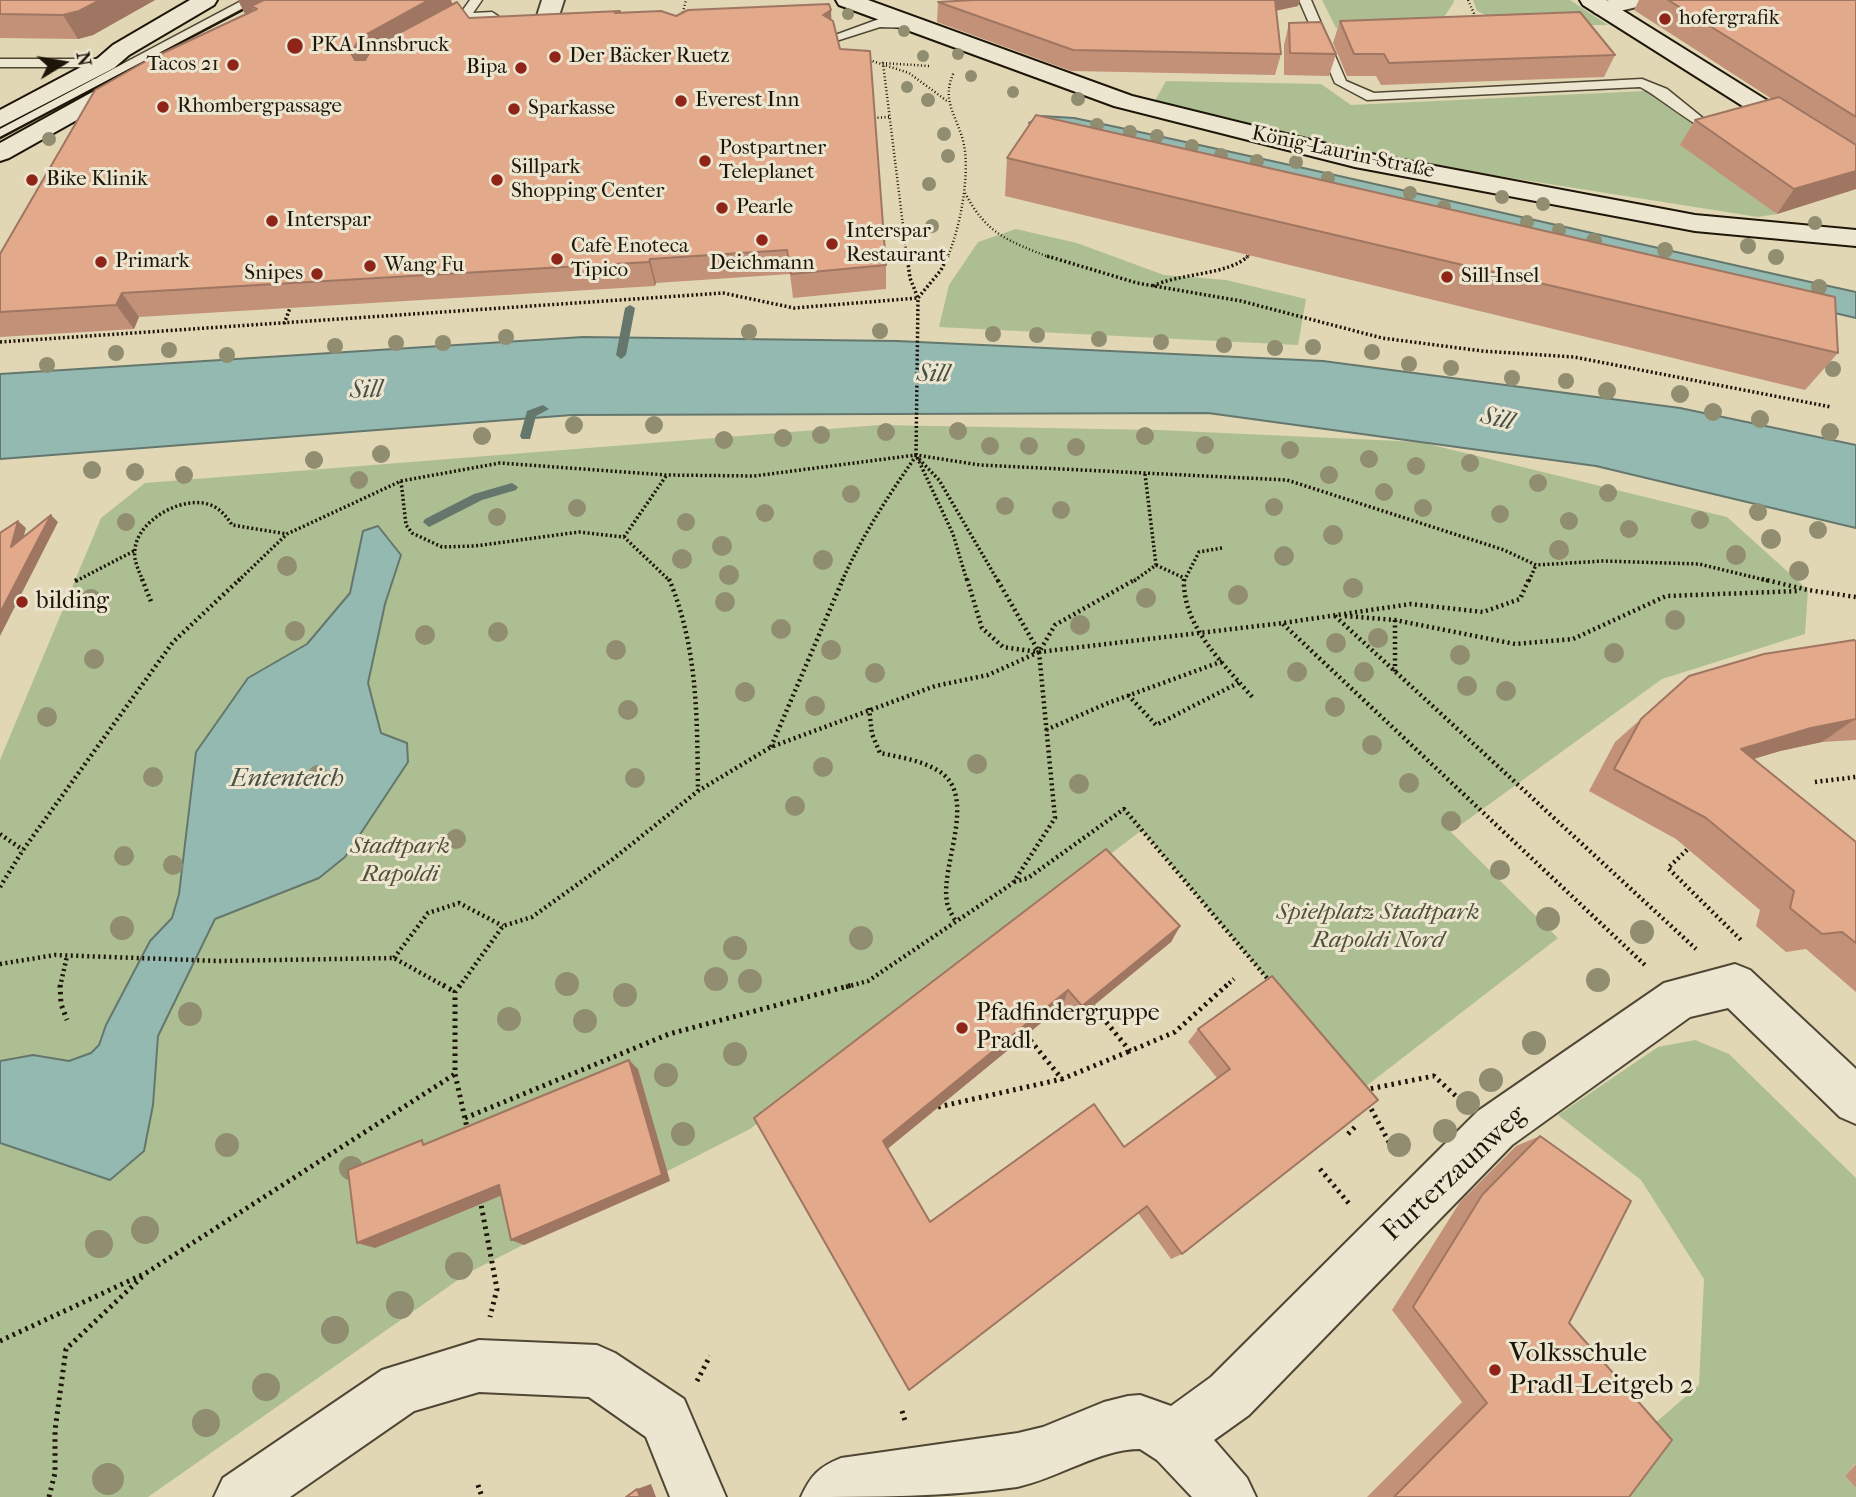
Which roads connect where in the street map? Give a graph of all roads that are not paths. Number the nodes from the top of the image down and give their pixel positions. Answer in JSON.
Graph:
{"nodes":[{"id":1,"x":206,"y":0,"type":"edge"},
{"id":2,"x":476,"y":0,"type":"edge"},
{"id":3,"x":553,"y":0,"type":"edge"},
{"id":4,"x":1305,"y":0,"type":"edge"},
{"id":5,"x":1637,"y":0,"type":"edge"},
{"id":6,"x":1597,"y":4,"type":"edge"},
{"id":7,"x":259,"y":8,"type":"edge"},
{"id":8,"x":858,"y":11,"type":"edge"},
{"id":9,"x":492,"y":16,"type":"edge"},
{"id":10,"x":464,"y":18,"type":"junction"},
{"id":11,"x":572,"y":24,"type":"edge"},
{"id":12,"x":437,"y":33,"type":"edge"},
{"id":13,"x":215,"y":34,"type":"edge"},
{"id":14,"x":177,"y":38,"type":"junction"},
{"id":15,"x":833,"y":38,"type":"edge"},
{"id":16,"x":114,"y":57,"type":"junction"},
{"id":17,"x":0,"y":63,"type":"edge"},
{"id":18,"x":0,"y":120,"type":"edge"},
{"id":19,"x":1707,"y":127,"type":"edge"},
{"id":20,"x":0,"y":134,"type":"edge"},
{"id":21,"x":0,"y":153,"type":"edge"},
{"id":22,"x":1856,"y":167,"type":"edge"},
{"id":23,"x":1856,"y":238,"type":"edge"},
{"id":24,"x":1856,"y":1101,"type":"edge"},
{"id":25,"x":1174,"y":1437,"type":"junction"},
{"id":26,"x":242,"y":1497,"type":"edge"},
{"id":27,"x":698,"y":1497,"type":"edge"},
{"id":28,"x":829,"y":1497,"type":"edge"},
{"id":29,"x":1228,"y":1497,"type":"edge"}],
"edges":[{"from":1,"to":16,"type":"street"},
{"from":2,"to":10,"type":"lane"},
{"from":3,"to":11,"type":"street"},
{"from":4,"to":19,"type":"lane"},
{"from":5,"to":6,"type":"street"},
{"from":6,"to":22,"type":"street"},
{"from":7,"to":14,"type":"lane"},
{"from":7,"to":21,"type":"street"},
{"from":8,"to":15,"type":"lane"},
{"from":8,"to":23,"type":"street","name":"König-Laurin-Straße"},
{"from":9,"to":10,"type":"lane"},
{"from":10,"to":12,"type":"lane"},
{"from":13,"to":14,"type":"lane"},
{"from":14,"to":16,"type":"lane"},
{"from":14,"to":20,"type":"lane"},
{"from":16,"to":17,"type":"lane"},
{"from":16,"to":18,"type":"street"},
{"from":24,"to":25,"type":"street","name":"Furterzaunweg"},
{"from":25,"to":28,"type":"street"},
{"from":25,"to":29,"type":"street"},
{"from":26,"to":27,"type":"street"}]}
